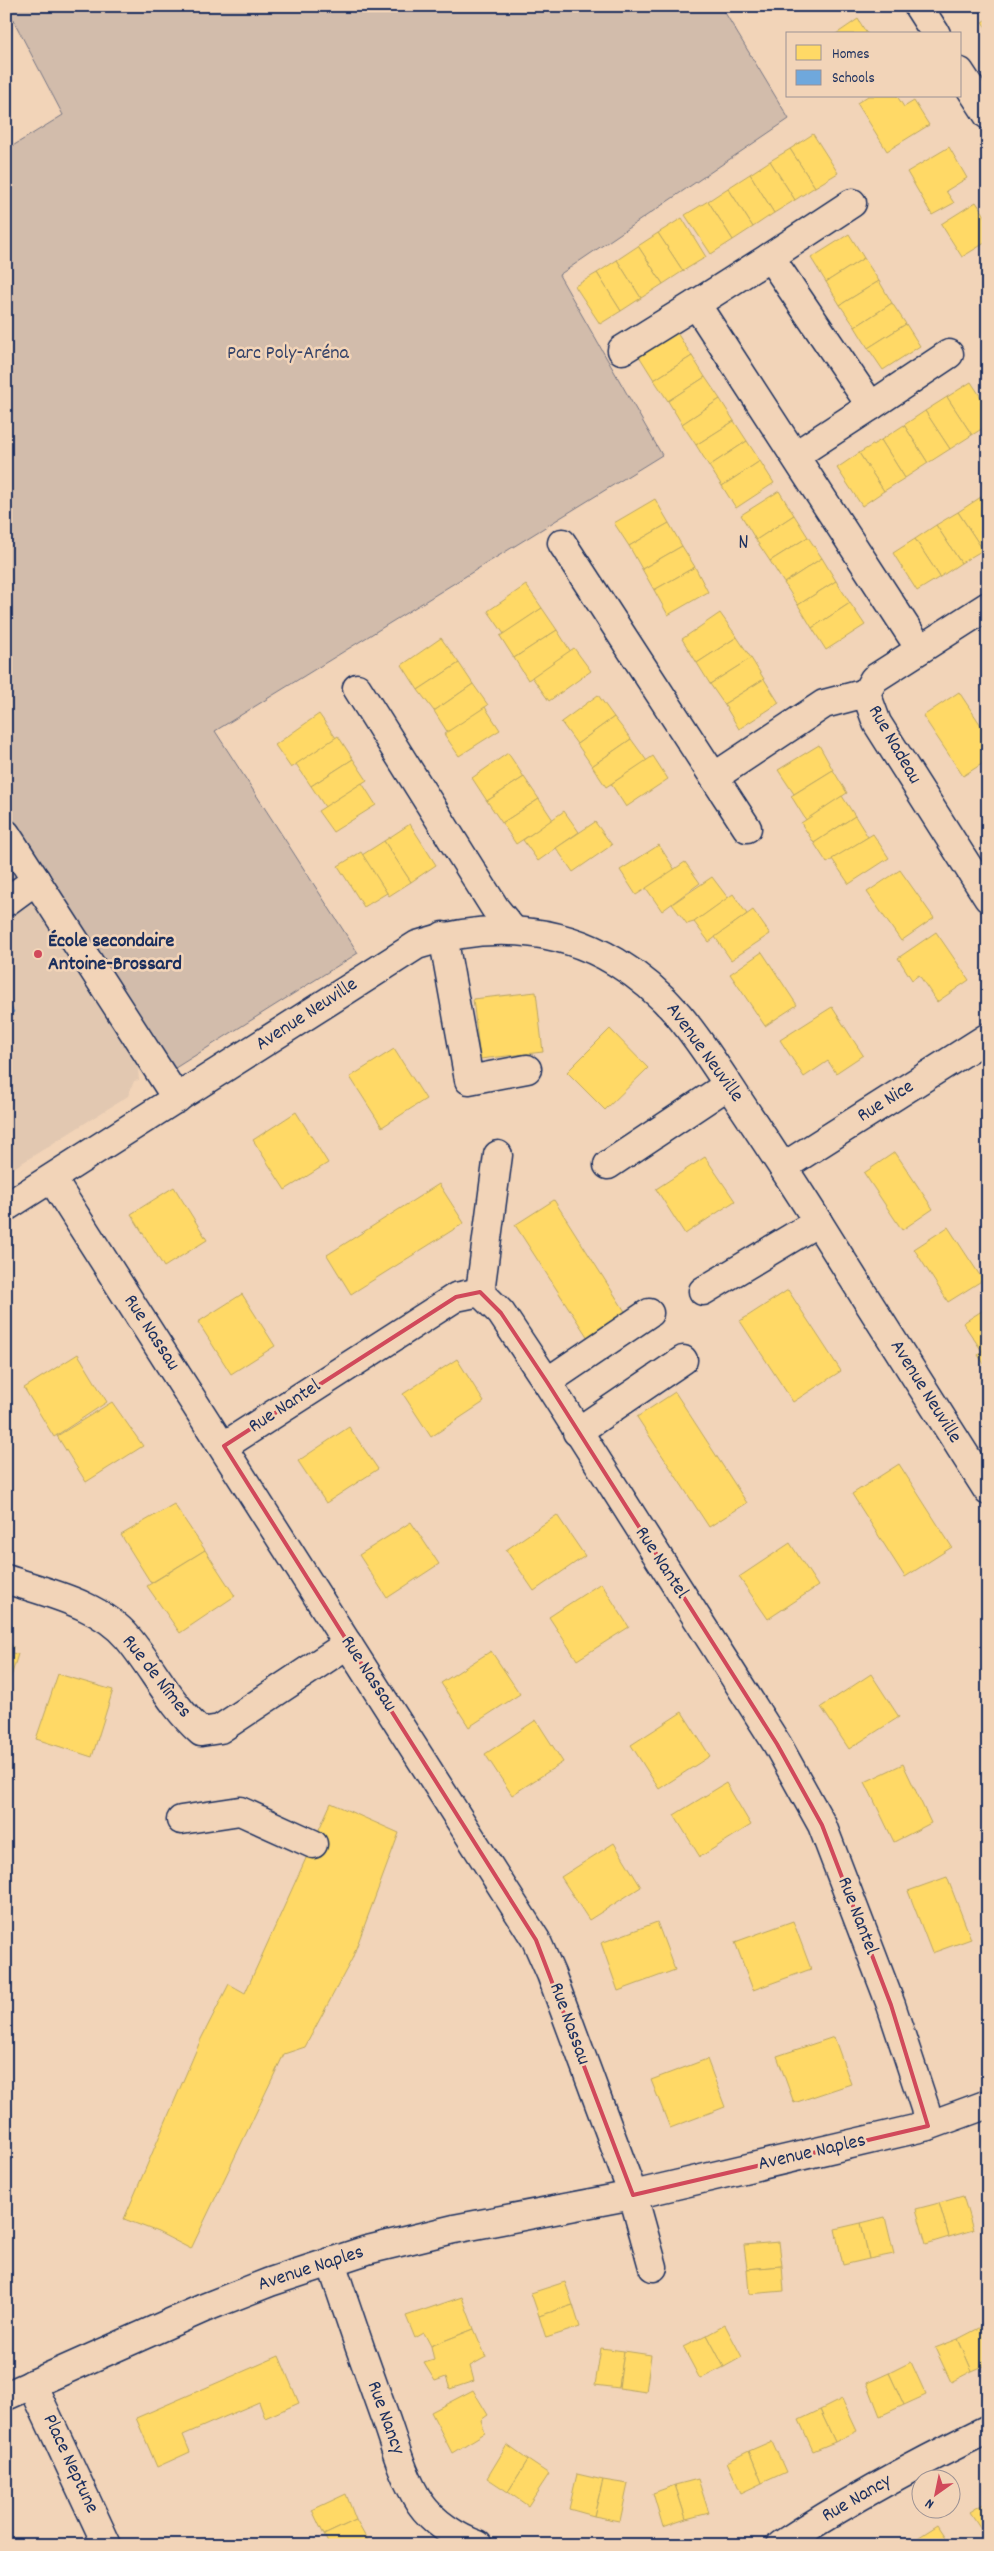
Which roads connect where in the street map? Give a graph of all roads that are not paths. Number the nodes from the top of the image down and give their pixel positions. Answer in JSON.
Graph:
{"nodes":[{"id":1,"x":918,"y":6,"type":"edge"},
{"id":2,"x":935,"y":32,"type":"edge"},
{"id":3,"x":962,"y":75,"type":"edge"},
{"id":4,"x":988,"y":115,"type":"edge"},
{"id":5,"x":852,"y":203,"type":"dead end"},
{"id":6,"x":770,"y":257,"type":"junction"},
{"id":7,"x":696,"y":304,"type":"junction"},
{"id":8,"x":622,"y":350,"type":"dead end"},
{"id":9,"x":949,"y":354,"type":"dead end"},
{"id":10,"x":870,"y":406,"type":"junction"},
{"id":11,"x":796,"y":455,"type":"junction"},
{"id":12,"x":562,"y":544,"type":"dead end"},
{"id":13,"x":988,"y":606,"type":"edge"},
{"id":14,"x":920,"y":649,"type":"junction"},
{"id":15,"x":357,"y":688,"type":"dead end"},
{"id":16,"x":866,"y":693,"type":"junction"},
{"id":17,"x":714,"y":777,"type":"junction"},
{"id":18,"x":746,"y":828,"type":"dead end"},
{"id":19,"x":6,"y":834,"type":"edge"},
{"id":20,"x":36,"y":880,"type":"junction"},
{"id":21,"x":988,"y":898,"type":"edge"},
{"id":22,"x":6,"y":902,"type":"edge"},
{"id":23,"x":513,"y":930,"type":"junction"},
{"id":24,"x":444,"y":936,"type":"junction"},
{"id":25,"x":988,"y":1037,"type":"edge"},
{"id":26,"x":528,"y":1069,"type":"dead end"},
{"id":27,"x":728,"y":1085,"type":"junction"},
{"id":28,"x":177,"y":1099,"type":"junction"},
{"id":29,"x":498,"y":1155,"type":"dead end"},
{"id":30,"x":608,"y":1165,"type":"dead end"},
{"id":31,"x":784,"y":1167,"type":"junction"},
{"id":32,"x":52,"y":1179,"type":"junction"},
{"id":33,"x":10,"y":1197,"type":"edge"},
{"id":34,"x":818,"y":1222,"type":"junction"},
{"id":35,"x":703,"y":1291,"type":"dead end"},
{"id":36,"x":480,"y":1292,"type":"junction"},
{"id":37,"x":649,"y":1313,"type":"dead end"},
{"id":38,"x":683,"y":1360,"type":"dead end"},
{"id":39,"x":547,"y":1382,"type":"junction"},
{"id":40,"x":577,"y":1432,"type":"junction"},
{"id":41,"x":224,"y":1446,"type":"junction"},
{"id":42,"x":988,"y":1491,"type":"edge"},
{"id":43,"x":6,"y":1579,"type":"edge"},
{"id":44,"x":348,"y":1644,"type":"junction"},
{"id":45,"x":181,"y":1820,"type":"dead end"},
{"id":46,"x":313,"y":1844,"type":"dead end"},
{"id":47,"x":988,"y":2104,"type":"edge"},
{"id":48,"x":928,"y":2126,"type":"junction"},
{"id":49,"x":633,"y":2195,"type":"junction"},
{"id":50,"x":331,"y":2262,"type":"junction"},
{"id":51,"x":653,"y":2267,"type":"dead end"},
{"id":52,"x":32,"y":2384,"type":"junction"},
{"id":53,"x":6,"y":2396,"type":"edge"},
{"id":54,"x":988,"y":2430,"type":"edge"},
{"id":55,"x":107,"y":2545,"type":"edge"},
{"id":56,"x":478,"y":2545,"type":"edge"},
{"id":57,"x":781,"y":2545,"type":"edge"}],
"edges":[{"from":1,"to":2,"type":"street"},
{"from":3,"to":4,"type":"street"},
{"from":5,"to":6,"type":"street"},
{"from":6,"to":7,"type":"street"},
{"from":6,"to":10,"type":"street"},
{"from":7,"to":8,"type":"street"},
{"from":7,"to":11,"type":"street"},
{"from":9,"to":10,"type":"street"},
{"from":10,"to":11,"type":"street"},
{"from":11,"to":14,"type":"street"},
{"from":12,"to":17,"type":"street"},
{"from":13,"to":14,"type":"street","name":"Rue Nadeau"},
{"from":14,"to":16,"type":"street","name":"Rue Nadeau"},
{"from":15,"to":23,"type":"street"},
{"from":16,"to":17,"type":"street"},
{"from":16,"to":21,"type":"street","name":"Rue Nadeau"},
{"from":17,"to":18,"type":"street"},
{"from":19,"to":20,"type":"street"},
{"from":20,"to":22,"type":"street"},
{"from":20,"to":28,"type":"street"},
{"from":23,"to":24,"type":"street","name":"Avenue Neuville"},
{"from":23,"to":27,"type":"street","name":"Avenue Neuville"},
{"from":24,"to":26,"type":"street"},
{"from":24,"to":28,"type":"street","name":"Avenue Neuville"},
{"from":25,"to":31,"type":"street","name":"Rue Nice"},
{"from":27,"to":30,"type":"street"},
{"from":27,"to":31,"type":"street","name":"Avenue Neuville"},
{"from":28,"to":32,"type":"street","name":"Avenue Neuville"},
{"from":29,"to":36,"type":"street"},
{"from":31,"to":34,"type":"street","name":"Avenue Neuville"},
{"from":32,"to":33,"type":"street","name":"Avenue Neuville"},
{"from":32,"to":41,"type":"street","name":"Rue Nassau"},
{"from":34,"to":35,"type":"street"},
{"from":34,"to":42,"type":"street","name":"Avenue Neuville"},
{"from":36,"to":39,"type":"street","name":"Rue Nantel"},
{"from":36,"to":41,"type":"street","name":"Rue Nantel"},
{"from":37,"to":39,"type":"street"},
{"from":38,"to":40,"type":"street"},
{"from":39,"to":40,"type":"street","name":"Rue Nantel"},
{"from":40,"to":48,"type":"street","name":"Rue Nantel"},
{"from":41,"to":44,"type":"street","name":"Rue Nassau"},
{"from":43,"to":44,"type":"street","name":"Rue de Nîmes"},
{"from":44,"to":49,"type":"street","name":"Rue Nassau"},
{"from":45,"to":46,"type":"street"},
{"from":47,"to":48,"type":"street","name":"Avenue Naples"},
{"from":48,"to":49,"type":"street","name":"Avenue Naples"},
{"from":49,"to":50,"type":"street","name":"Avenue Naples"},
{"from":49,"to":51,"type":"street"},
{"from":50,"to":52,"type":"street","name":"Avenue Naples"},
{"from":50,"to":56,"type":"street","name":"Rue Nancy"},
{"from":52,"to":53,"type":"street","name":"Avenue Naples"},
{"from":52,"to":55,"type":"street","name":"Place Neptune"},
{"from":54,"to":57,"type":"street","name":"Rue Nancy"}]}
